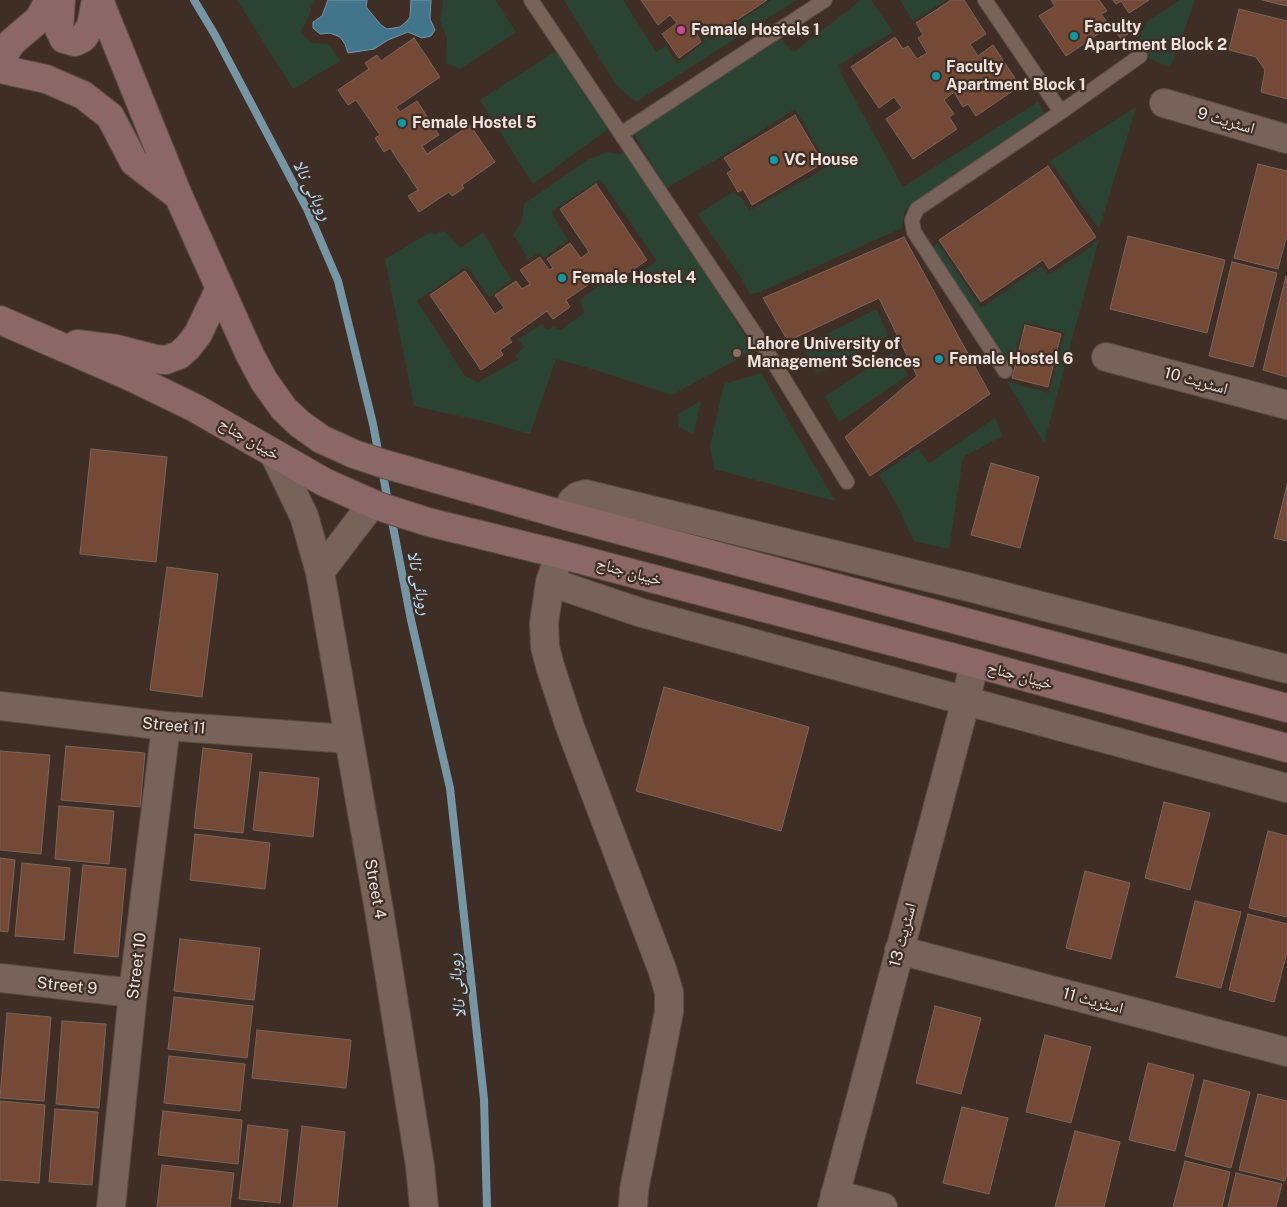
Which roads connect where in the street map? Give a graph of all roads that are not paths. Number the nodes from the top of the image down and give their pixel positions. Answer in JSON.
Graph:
{"nodes":[{"id":1,"x":49,"y":0,"type":"edge"},
{"id":2,"x":62,"y":0,"type":"edge"},
{"id":3,"x":97,"y":0,"type":"edge"},
{"id":4,"x":532,"y":0,"type":"edge"},
{"id":5,"x":825,"y":0,"type":"edge"},
{"id":6,"x":985,"y":0,"type":"edge"},
{"id":7,"x":1140,"y":56,"type":"dead end"},
{"id":8,"x":0,"y":60,"type":"edge"},
{"id":9,"x":0,"y":69,"type":"edge"},
{"id":10,"x":1164,"y":104,"type":"dead end"},
{"id":11,"x":1061,"y":112,"type":"junction"},
{"id":12,"x":622,"y":133,"type":"junction"},
{"id":13,"x":1287,"y":139,"type":"edge"},
{"id":14,"x":178,"y":196,"type":"junction"},
{"id":15,"x":220,"y":288,"type":"junction"},
{"id":16,"x":0,"y":320,"type":"edge"},
{"id":17,"x":51,"y":342,"type":"junction"},
{"id":18,"x":1106,"y":357,"type":"dead end"},
{"id":19,"x":1005,"y":371,"type":"dead end"},
{"id":20,"x":1287,"y":406,"type":"edge"},
{"id":21,"x":274,"y":454,"type":"junction"},
{"id":22,"x":847,"y":482,"type":"dead end"},
{"id":23,"x":375,"y":505,"type":"junction"},
{"id":24,"x":568,"y":516,"type":"junction"},
{"id":25,"x":559,"y":554,"type":"junction"},
{"id":26,"x":320,"y":572,"type":"junction"},
{"id":27,"x":550,"y":582,"type":"junction"},
{"id":28,"x":974,"y":663,"type":"junction"},
{"id":29,"x":1287,"y":669,"type":"edge"},
{"id":30,"x":966,"y":700,"type":"junction"},
{"id":31,"x":0,"y":706,"type":"edge"},
{"id":32,"x":1287,"y":708,"type":"edge"},
{"id":33,"x":166,"y":726,"type":"junction"},
{"id":34,"x":348,"y":739,"type":"junction"},
{"id":35,"x":1287,"y":748,"type":"edge"},
{"id":36,"x":1287,"y":788,"type":"edge"},
{"id":37,"x":899,"y":950,"type":"junction"},
{"id":38,"x":0,"y":978,"type":"edge"},
{"id":39,"x":134,"y":993,"type":"junction"},
{"id":40,"x":1287,"y":1052,"type":"edge"},
{"id":41,"x":833,"y":1201,"type":"edge"},
{"id":42,"x":111,"y":1207,"type":"edge"},
{"id":43,"x":424,"y":1207,"type":"edge"},
{"id":44,"x":633,"y":1207,"type":"edge"},
{"id":45,"x":883,"y":1207,"type":"edge"}],
"edges":[{"from":1,"to":8,"type":"main road"},
{"from":2,"to":3,"type":"main road"},
{"from":3,"to":14,"type":"main road"},
{"from":4,"to":12,"type":"lane"},
{"from":5,"to":12,"type":"lane"},
{"from":6,"to":11,"type":"lane"},
{"from":7,"to":11,"type":"lane"},
{"from":9,"to":14,"type":"main road"},
{"from":10,"to":13,"type":"street","name":"اسٹریٹ 9"},
{"from":11,"to":19,"type":"lane"},
{"from":12,"to":22,"type":"lane"},
{"from":14,"to":15,"type":"main road"},
{"from":15,"to":17,"type":"main road"},
{"from":15,"to":24,"type":"main road"},
{"from":16,"to":17,"type":"main road","name":"خیبان جناح"},
{"from":17,"to":21,"type":"main road","name":"خیبان جناح"},
{"from":18,"to":20,"type":"street","name":"اسٹریٹ 10"},
{"from":21,"to":23,"type":"main road","name":"خیبان جناح"},
{"from":21,"to":26,"type":"street","name":"Street 4"},
{"from":23,"to":25,"type":"main road","name":"خیبان جناح"},
{"from":23,"to":26,"type":"street"},
{"from":24,"to":29,"type":"street"},
{"from":24,"to":32,"type":"main road"},
{"from":25,"to":27,"type":"street"},
{"from":25,"to":28,"type":"main road","name":"خیبان جناح"},
{"from":26,"to":34,"type":"street","name":"Street 4"},
{"from":27,"to":30,"type":"street"},
{"from":27,"to":44,"type":"street"},
{"from":28,"to":30,"type":"street","name":"اسٹریٹ 13"},
{"from":28,"to":35,"type":"main road","name":"خیبان جناح"},
{"from":30,"to":36,"type":"street"},
{"from":30,"to":37,"type":"street","name":"اسٹریٹ 13"},
{"from":31,"to":33,"type":"street","name":"Street 11"},
{"from":33,"to":34,"type":"street","name":"Street 11"},
{"from":33,"to":39,"type":"street","name":"Street 10"},
{"from":34,"to":43,"type":"street","name":"Street 4"},
{"from":37,"to":40,"type":"street","name":"اسٹریٹ 11"},
{"from":37,"to":41,"type":"street","name":"اسٹریٹ 13"},
{"from":38,"to":39,"type":"street","name":"Street 9"},
{"from":39,"to":42,"type":"street","name":"Street 10"},
{"from":41,"to":45,"type":"street"}]}
